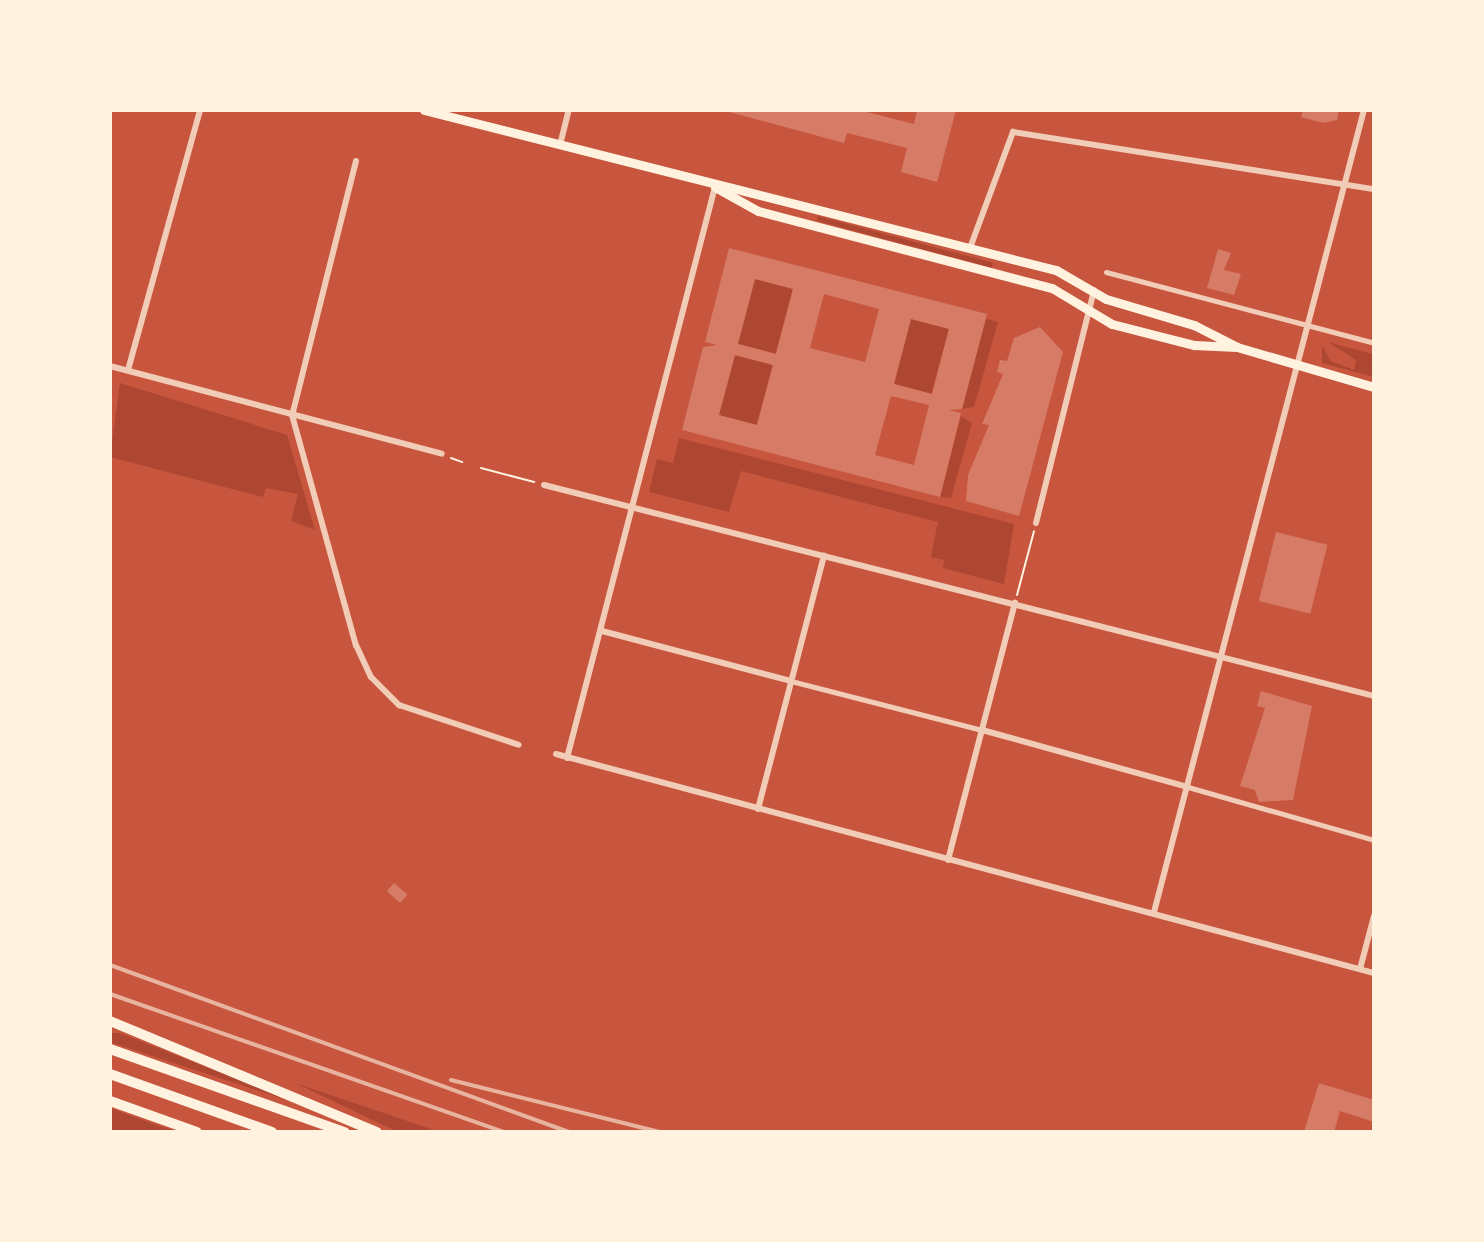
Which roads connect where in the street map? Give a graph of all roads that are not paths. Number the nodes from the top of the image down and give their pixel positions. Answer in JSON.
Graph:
{"nodes":[{"id":1,"x":200,"y":110,"type":"edge"},
{"id":2,"x":424,"y":110,"type":"edge"},
{"id":3,"x":569,"y":110,"type":"edge"},
{"id":4,"x":1364,"y":110,"type":"edge"},
{"id":5,"x":559,"y":145,"type":"junction"},
{"id":6,"x":356,"y":161,"type":"dead end"},
{"id":7,"x":1346,"y":181,"type":"junction"},
{"id":8,"x":715,"y":187,"type":"junction"},
{"id":9,"x":1374,"y":189,"type":"edge"},
{"id":10,"x":970,"y":248,"type":"junction"},
{"id":11,"x":1106,"y":272,"type":"dead end"},
{"id":12,"x":1094,"y":290,"type":"junction"},
{"id":13,"x":1089,"y":311,"type":"junction"},
{"id":14,"x":1309,"y":326,"type":"junction"},
{"id":15,"x":1374,"y":343,"type":"edge"},
{"id":16,"x":1237,"y":347,"type":"junction"},
{"id":17,"x":1297,"y":365,"type":"junction"},
{"id":18,"x":110,"y":366,"type":"edge"},
{"id":19,"x":128,"y":370,"type":"junction"},
{"id":20,"x":1374,"y":387,"type":"edge"},
{"id":21,"x":292,"y":415,"type":"junction"},
{"id":22,"x":442,"y":454,"type":"road end"},
{"id":23,"x":544,"y":485,"type":"road end"},
{"id":24,"x":634,"y":508,"type":"junction"},
{"id":25,"x":1036,"y":523,"type":"road end"},
{"id":26,"x":824,"y":555,"type":"junction"},
{"id":27,"x":1015,"y":603,"type":"junction"},
{"id":28,"x":602,"y":631,"type":"junction"},
{"id":29,"x":1219,"y":655,"type":"junction"},
{"id":30,"x":791,"y":681,"type":"junction"},
{"id":31,"x":1374,"y":696,"type":"edge"},
{"id":32,"x":982,"y":730,"type":"junction"},
{"id":33,"x":519,"y":745,"type":"dead end"},
{"id":34,"x":556,"y":754,"type":"dead end"},
{"id":35,"x":567,"y":758,"type":"junction"},
{"id":36,"x":1188,"y":787,"type":"junction"},
{"id":37,"x":758,"y":809,"type":"junction"},
{"id":38,"x":1374,"y":840,"type":"edge"},
{"id":39,"x":948,"y":860,"type":"junction"},
{"id":40,"x":1154,"y":912,"type":"junction"},
{"id":41,"x":1374,"y":916,"type":"edge"},
{"id":42,"x":1360,"y":969,"type":"junction"},
{"id":43,"x":1374,"y":973,"type":"edge"},
{"id":44,"x":110,"y":1021,"type":"edge"},
{"id":45,"x":110,"y":1049,"type":"edge"},
{"id":46,"x":110,"y":1074,"type":"edge"},
{"id":47,"x":110,"y":1101,"type":"edge"},
{"id":48,"x":197,"y":1132,"type":"edge"},
{"id":49,"x":272,"y":1132,"type":"edge"},
{"id":50,"x":345,"y":1132,"type":"edge"},
{"id":51,"x":377,"y":1132,"type":"edge"}],
"edges":[{"from":1,"to":19,"type":"street"},
{"from":2,"to":5,"type":"main road"},
{"from":3,"to":5,"type":"street"},
{"from":4,"to":7,"type":"street"},
{"from":5,"to":8,"type":"main road"},
{"from":6,"to":21,"type":"street"},
{"from":7,"to":9,"type":"street"},
{"from":7,"to":10,"type":"street"},
{"from":7,"to":14,"type":"street"},
{"from":8,"to":10,"type":"main road"},
{"from":8,"to":13,"type":"main road"},
{"from":8,"to":24,"type":"street"},
{"from":10,"to":12,"type":"main road"},
{"from":11,"to":14,"type":"street"},
{"from":12,"to":13,"type":"street"},
{"from":12,"to":16,"type":"main road"},
{"from":13,"to":16,"type":"main road"},
{"from":13,"to":25,"type":"street"},
{"from":14,"to":15,"type":"street"},
{"from":14,"to":17,"type":"street"},
{"from":16,"to":17,"type":"main road"},
{"from":17,"to":20,"type":"main road"},
{"from":17,"to":29,"type":"street"},
{"from":18,"to":19,"type":"street"},
{"from":19,"to":21,"type":"street"},
{"from":21,"to":22,"type":"street"},
{"from":21,"to":33,"type":"street"},
{"from":23,"to":24,"type":"street"},
{"from":24,"to":26,"type":"street"},
{"from":24,"to":28,"type":"street"},
{"from":26,"to":27,"type":"street"},
{"from":26,"to":30,"type":"street"},
{"from":27,"to":29,"type":"street"},
{"from":27,"to":32,"type":"street"},
{"from":28,"to":30,"type":"street"},
{"from":28,"to":35,"type":"street"},
{"from":29,"to":31,"type":"street"},
{"from":29,"to":36,"type":"street"},
{"from":30,"to":32,"type":"street"},
{"from":30,"to":37,"type":"street"},
{"from":32,"to":36,"type":"street"},
{"from":32,"to":39,"type":"street"},
{"from":34,"to":35,"type":"street"},
{"from":35,"to":37,"type":"street"},
{"from":36,"to":38,"type":"street"},
{"from":36,"to":40,"type":"street"},
{"from":37,"to":39,"type":"street"},
{"from":39,"to":40,"type":"street"},
{"from":40,"to":42,"type":"street"},
{"from":41,"to":42,"type":"street"},
{"from":42,"to":43,"type":"street"},
{"from":44,"to":51,"type":"highway"},
{"from":45,"to":50,"type":"highway"},
{"from":46,"to":49,"type":"highway"},
{"from":47,"to":48,"type":"highway"}]}
